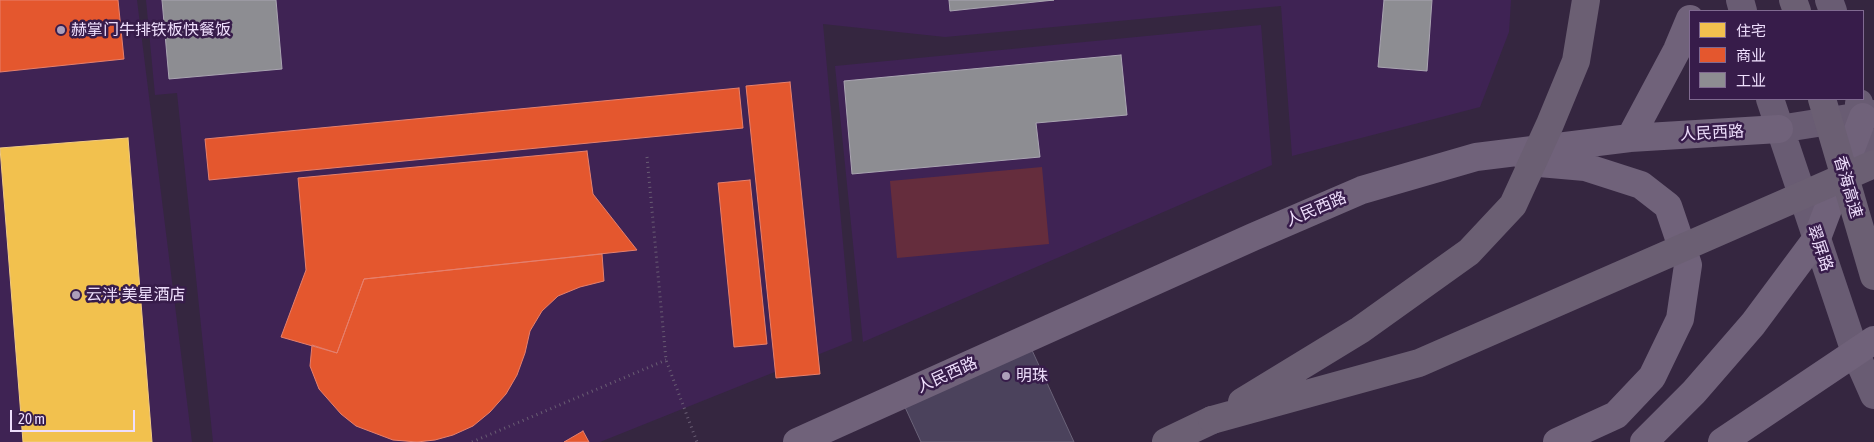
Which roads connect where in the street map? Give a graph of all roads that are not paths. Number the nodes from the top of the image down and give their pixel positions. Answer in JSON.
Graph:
{"nodes":[{"id":1,"x":1586,"y":0,"type":"edge"},
{"id":2,"x":1689,"y":21,"type":"edge"},
{"id":3,"x":1770,"y":100,"type":"edge"},
{"id":4,"x":1822,"y":100,"type":"edge"},
{"id":5,"x":1865,"y":110,"type":"edge"},
{"id":6,"x":1779,"y":129,"type":"junction"},
{"id":7,"x":1630,"y":138,"type":"junction"},
{"id":8,"x":1476,"y":157,"type":"junction"},
{"id":9,"x":1874,"y":157,"type":"edge"},
{"id":10,"x":1874,"y":164,"type":"edge"},
{"id":11,"x":1816,"y":238,"type":"junction"},
{"id":12,"x":1874,"y":276,"type":"edge"},
{"id":13,"x":1865,"y":346,"type":"edge"},
{"id":14,"x":1874,"y":395,"type":"edge"},
{"id":15,"x":1212,"y":420,"type":"junction"},
{"id":16,"x":797,"y":442,"type":"edge"},
{"id":17,"x":1166,"y":442,"type":"edge"},
{"id":18,"x":1557,"y":442,"type":"edge"},
{"id":19,"x":1644,"y":442,"type":"edge"},
{"id":20,"x":1722,"y":442,"type":"edge"}],
"edges":[{"from":1,"to":15,"type":"highway","bridge":true},
{"from":2,"to":7,"type":"main road"},
{"from":3,"to":6,"type":"main road","name":"翠屏路"},
{"from":4,"to":12,"type":"highway","name":"香海高速","bridge":true},
{"from":5,"to":6,"type":"main road","name":"人民西路"},
{"from":5,"to":9,"type":"main road"},
{"from":5,"to":11,"type":"main road"},
{"from":6,"to":7,"type":"main road","name":"人民西路"},
{"from":6,"to":11,"type":"main road","name":"翠屏路"},
{"from":7,"to":8,"type":"main road","name":"人民西路"},
{"from":8,"to":16,"type":"main road","name":"人民西路"},
{"from":8,"to":18,"type":"main road"},
{"from":10,"to":15,"type":"highway","bridge":true},
{"from":11,"to":13,"type":"main road","name":"翠屏路"},
{"from":11,"to":19,"type":"main road"},
{"from":13,"to":14,"type":"main road","name":"翠屏路"},
{"from":13,"to":20,"type":"main road"},
{"from":15,"to":17,"type":"highway"}]}
